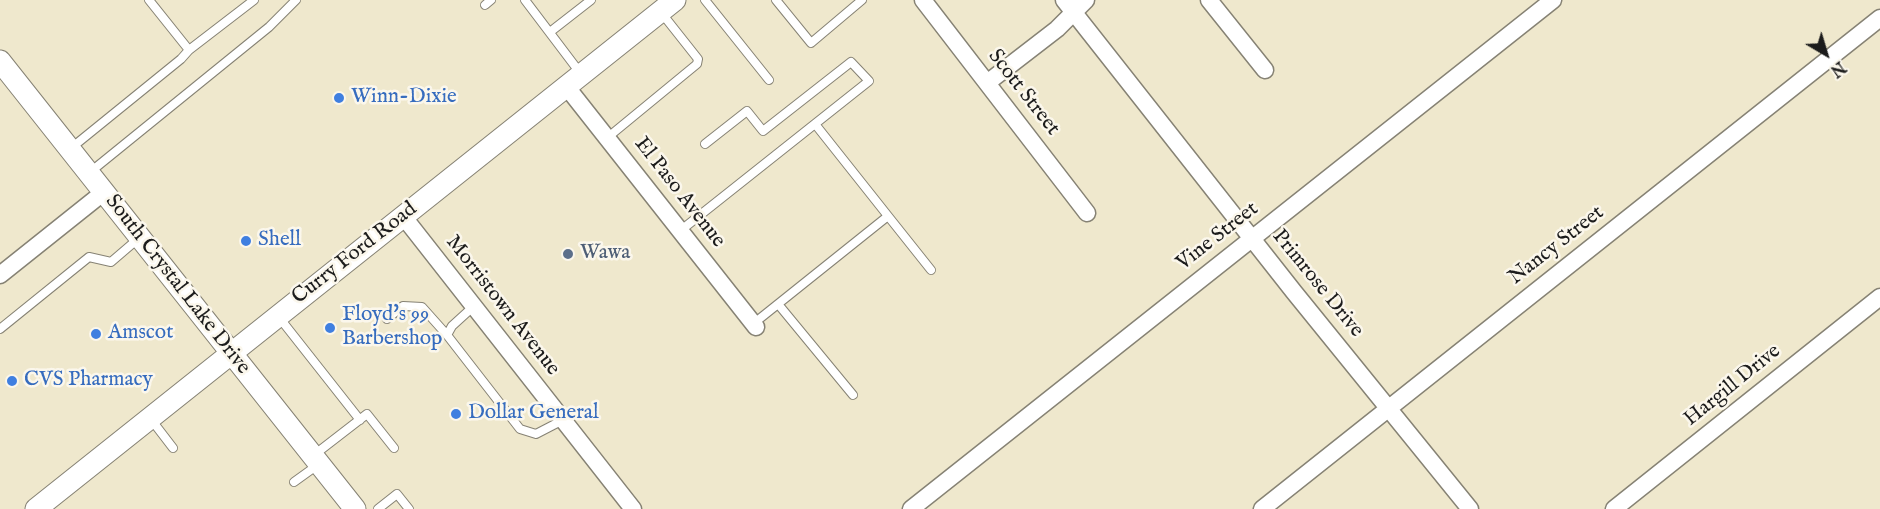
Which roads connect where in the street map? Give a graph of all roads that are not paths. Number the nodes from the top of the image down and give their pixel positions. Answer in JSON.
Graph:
{"nodes":[{"id":1,"x":149,"y":0,"type":"edge"},
{"id":2,"x":254,"y":0,"type":"edge"},
{"id":3,"x":296,"y":0,"type":"edge"},
{"id":4,"x":525,"y":0,"type":"edge"},
{"id":5,"x":591,"y":0,"type":"edge"},
{"id":6,"x":705,"y":0,"type":"edge"},
{"id":7,"x":776,"y":0,"type":"edge"},
{"id":8,"x":862,"y":0,"type":"edge"},
{"id":9,"x":923,"y":0,"type":"edge"},
{"id":10,"x":1086,"y":0,"type":"edge"},
{"id":11,"x":1209,"y":0,"type":"edge"},
{"id":12,"x":1553,"y":0,"type":"edge"},
{"id":13,"x":668,"y":6,"type":"edge"},
{"id":14,"x":1069,"y":6,"type":"edge"},
{"id":15,"x":1880,"y":18,"type":"edge"},
{"id":16,"x":550,"y":32,"type":"junction"},
{"id":17,"x":189,"y":50,"type":"junction"},
{"id":18,"x":0,"y":62,"type":"edge"},
{"id":19,"x":1265,"y":70,"type":"dead end"},
{"id":20,"x":574,"y":80,"type":"junction"},
{"id":21,"x":769,"y":80,"type":"dead end"},
{"id":22,"x":987,"y":83,"type":"junction"},
{"id":23,"x":815,"y":124,"type":"junction"},
{"id":24,"x":607,"y":138,"type":"junction"},
{"id":25,"x":705,"y":144,"type":"dead end"},
{"id":26,"x":70,"y":149,"type":"junction"},
{"id":27,"x":89,"y":173,"type":"junction"},
{"id":28,"x":104,"y":192,"type":"junction"},
{"id":29,"x":1087,"y":213,"type":"dead end"},
{"id":30,"x":402,"y":216,"type":"junction"},
{"id":31,"x":888,"y":216,"type":"junction"},
{"id":32,"x":680,"y":231,"type":"junction"},
{"id":33,"x":140,"y":238,"type":"junction"},
{"id":34,"x":1252,"y":238,"type":"junction"},
{"id":35,"x":931,"y":270,"type":"dead end"},
{"id":36,"x":0,"y":275,"type":"edge"},
{"id":37,"x":1880,"y":297,"type":"edge"},
{"id":38,"x":778,"y":304,"type":"junction"},
{"id":39,"x":474,"y":306,"type":"junction"},
{"id":40,"x":278,"y":315,"type":"junction"},
{"id":41,"x":387,"y":319,"type":"dead end"},
{"id":42,"x":754,"y":325,"type":"joint"},
{"id":43,"x":0,"y":329,"type":"edge"},
{"id":44,"x":447,"y":335,"type":"junction"},
{"id":45,"x":230,"y":353,"type":"junction"},
{"id":46,"x":853,"y":395,"type":"dead end"},
{"id":47,"x":1388,"y":409,"type":"junction"},
{"id":48,"x":150,"y":418,"type":"junction"},
{"id":49,"x":360,"y":420,"type":"junction"},
{"id":50,"x":563,"y":420,"type":"junction"},
{"id":51,"x":173,"y":448,"type":"dead end"},
{"id":52,"x":394,"y":448,"type":"dead end"},
{"id":53,"x":316,"y":460,"type":"junction"},
{"id":54,"x":294,"y":482,"type":"dead end"},
{"id":55,"x":36,"y":509,"type":"edge"},
{"id":56,"x":355,"y":509,"type":"edge"},
{"id":57,"x":378,"y":509,"type":"edge"},
{"id":58,"x":409,"y":509,"type":"edge"},
{"id":59,"x":633,"y":509,"type":"edge"},
{"id":60,"x":912,"y":509,"type":"edge"},
{"id":61,"x":1262,"y":509,"type":"edge"},
{"id":62,"x":1470,"y":509,"type":"edge"},
{"id":63,"x":1614,"y":509,"type":"edge"}],
"edges":[{"from":1,"to":17,"type":"lane"},
{"from":2,"to":17,"type":"lane"},
{"from":3,"to":27,"type":"lane"},
{"from":4,"to":16,"type":"lane"},
{"from":5,"to":16,"type":"lane"},
{"from":6,"to":21,"type":"lane"},
{"from":7,"to":8,"type":"lane"},
{"from":9,"to":22,"type":"street","name":"Scott Street"},
{"from":10,"to":14,"type":"street"},
{"from":11,"to":19,"type":"street"},
{"from":12,"to":34,"type":"street","name":"Vine Street"},
{"from":13,"to":20,"type":"street","name":"Curry Ford Road"},
{"from":13,"to":24,"type":"lane"},
{"from":14,"to":22,"type":"street"},
{"from":14,"to":34,"type":"street","name":"Primrose Drive"},
{"from":15,"to":47,"type":"street","name":"Nancy Street"},
{"from":16,"to":20,"type":"lane"},
{"from":17,"to":26,"type":"lane"},
{"from":18,"to":26,"type":"street","name":"South Crystal Lake Drive"},
{"from":20,"to":24,"type":"street","name":"El Paso Avenue"},
{"from":20,"to":30,"type":"street","name":"Curry Ford Road"},
{"from":22,"to":29,"type":"street","name":"Scott Street"},
{"from":23,"to":25,"type":"lane"},
{"from":23,"to":31,"type":"lane"},
{"from":23,"to":32,"type":"lane"},
{"from":24,"to":32,"type":"street","name":"El Paso Avenue"},
{"from":26,"to":27,"type":"street","name":"South Crystal Lake Drive"},
{"from":27,"to":28,"type":"street","name":"South Crystal Lake Drive"},
{"from":28,"to":33,"type":"street","name":"South Crystal Lake Drive"},
{"from":28,"to":36,"type":"street"},
{"from":30,"to":39,"type":"street","name":"Morristown Avenue"},
{"from":30,"to":40,"type":"street","name":"Curry Ford Road"},
{"from":31,"to":35,"type":"lane"},
{"from":31,"to":38,"type":"lane"},
{"from":32,"to":42,"type":"street","name":"El Paso Avenue"},
{"from":33,"to":43,"type":"lane"},
{"from":33,"to":45,"type":"street","name":"South Crystal Lake Drive"},
{"from":34,"to":47,"type":"street","name":"Primrose Drive"},
{"from":34,"to":60,"type":"street","name":"Vine Street"},
{"from":37,"to":63,"type":"street","name":"Hargill Drive"},
{"from":38,"to":42,"type":"lane"},
{"from":38,"to":46,"type":"lane"},
{"from":39,"to":44,"type":"lane"},
{"from":39,"to":50,"type":"street","name":"Morristown Avenue"},
{"from":40,"to":45,"type":"street","name":"Curry Ford Road"},
{"from":40,"to":49,"type":"lane"},
{"from":41,"to":44,"type":"lane"},
{"from":44,"to":50,"type":"lane"},
{"from":45,"to":48,"type":"street","name":"Curry Ford Road"},
{"from":45,"to":53,"type":"street","name":"South Crystal Lake Drive"},
{"from":47,"to":61,"type":"street","name":"Nancy Street"},
{"from":47,"to":62,"type":"street","name":"Primrose Drive"},
{"from":48,"to":51,"type":"lane"},
{"from":48,"to":55,"type":"street","name":"Curry Ford Road"},
{"from":49,"to":52,"type":"lane"},
{"from":49,"to":53,"type":"lane"},
{"from":50,"to":59,"type":"street","name":"Morristown Avenue"},
{"from":53,"to":54,"type":"lane"},
{"from":53,"to":56,"type":"street","name":"South Crystal Lake Drive"},
{"from":57,"to":58,"type":"lane"}]}
